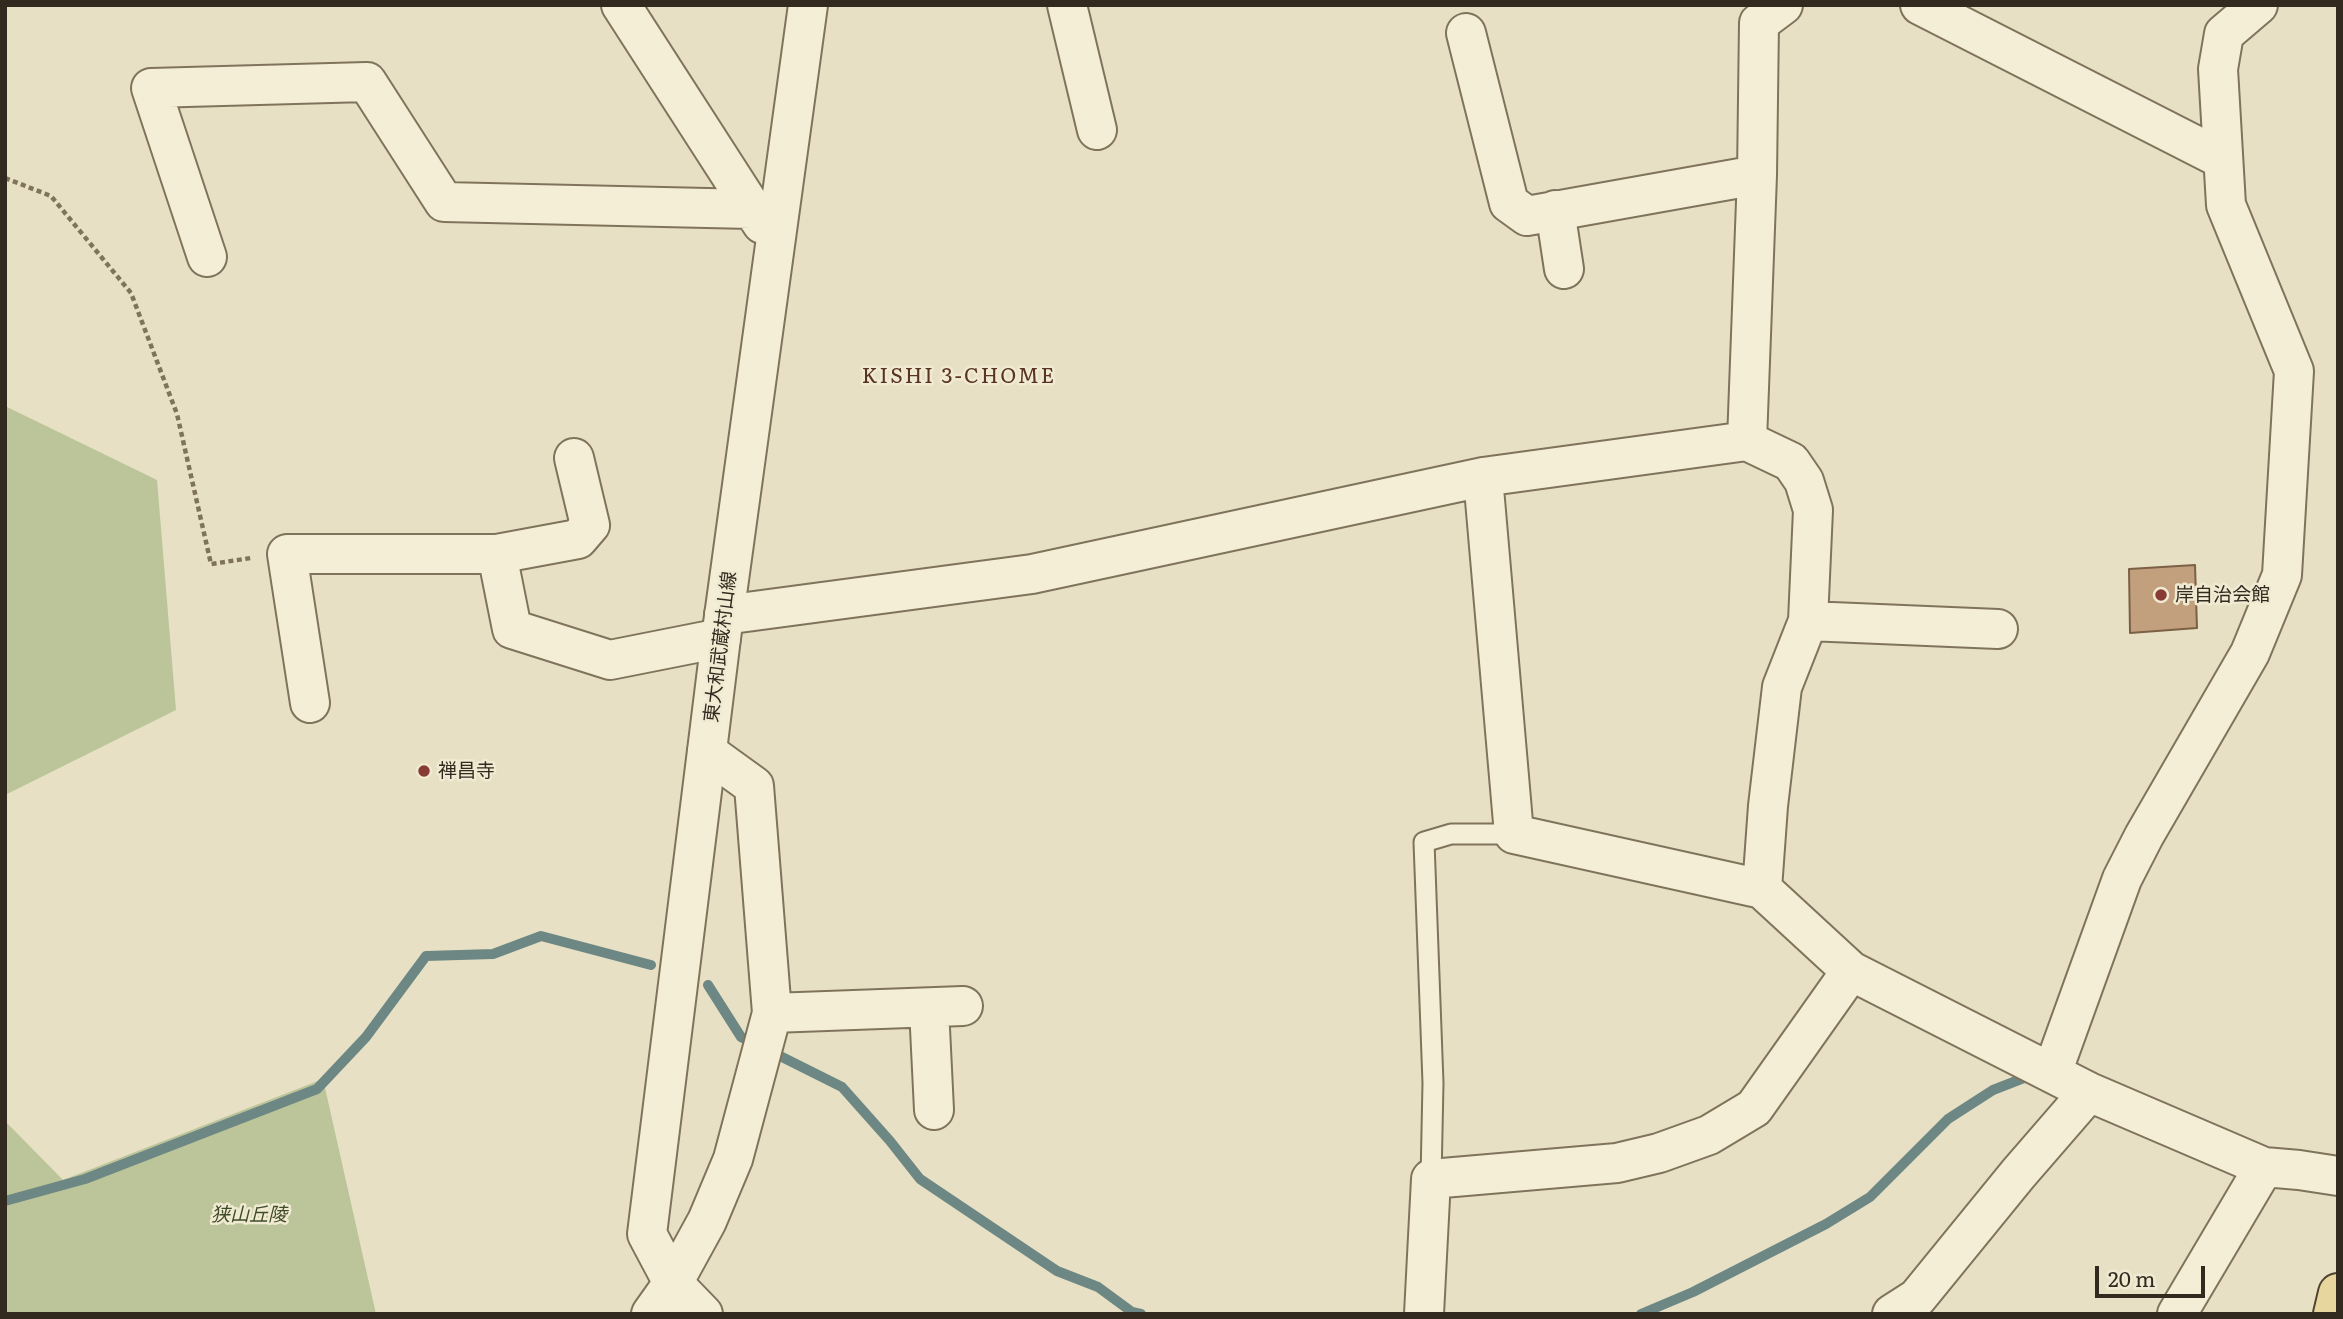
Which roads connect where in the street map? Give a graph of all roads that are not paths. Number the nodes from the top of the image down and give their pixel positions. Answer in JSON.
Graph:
{"nodes":[{"id":1,"x":621,"y":5,"type":"edge"},
{"id":2,"x":808,"y":5,"type":"edge"},
{"id":3,"x":1067,"y":5,"type":"edge"},
{"id":4,"x":1783,"y":5,"type":"edge"},
{"id":5,"x":1920,"y":5,"type":"edge"},
{"id":6,"x":2243,"y":10,"type":"edge"},
{"id":7,"x":1466,"y":33,"type":"dead end"},
{"id":8,"x":1097,"y":130,"type":"dead end"},
{"id":9,"x":2222,"y":159,"type":"junction"},
{"id":10,"x":1758,"y":175,"type":"junction"},
{"id":11,"x":751,"y":209,"type":"junction"},
{"id":12,"x":1555,"y":211,"type":"junction"},
{"id":13,"x":776,"y":245,"type":"junction"},
{"id":14,"x":207,"y":257,"type":"dead end"},
{"id":15,"x":1564,"y":269,"type":"dead end"},
{"id":16,"x":1747,"y":441,"type":"junction"},
{"id":17,"x":574,"y":458,"type":"dead end"},
{"id":18,"x":1483,"y":477,"type":"junction"},
{"id":19,"x":497,"y":554,"type":"junction"},
{"id":20,"x":1808,"y":621,"type":"junction"},
{"id":21,"x":723,"y":626,"type":"junction"},
{"id":22,"x":1998,"y":629,"type":"dead end"},
{"id":23,"x":310,"y":704,"type":"dead end"},
{"id":24,"x":707,"y":752,"type":"junction"},
{"id":25,"x":1514,"y":834,"type":"junction"},
{"id":26,"x":1762,"y":889,"type":"junction"},
{"id":27,"x":1851,"y":971,"type":"junction"},
{"id":28,"x":766,"y":1038,"type":"junction"},
{"id":29,"x":2052,"y":1073,"type":"junction"},
{"id":30,"x":2089,"y":1092,"type":"junction"},
{"id":31,"x":934,"y":1110,"type":"dead end"},
{"id":32,"x":2264,"y":1167,"type":"junction"},
{"id":33,"x":2338,"y":1176,"type":"edge"},
{"id":34,"x":1431,"y":1179,"type":"junction"},
{"id":35,"x":2338,"y":1293,"type":"edge"},
{"id":36,"x":662,"y":1298,"type":"edge"},
{"id":37,"x":703,"y":1314,"type":"edge"},
{"id":38,"x":1424,"y":1314,"type":"edge"},
{"id":39,"x":1892,"y":1314,"type":"edge"},
{"id":40,"x":2177,"y":1314,"type":"edge"},
{"id":41,"x":2333,"y":1314,"type":"edge"}],
"edges":[{"from":1,"to":11,"type":"street"},
{"from":2,"to":13,"type":"street","name":"東大和武蔵村山線"},
{"from":3,"to":8,"type":"street"},
{"from":4,"to":10,"type":"street"},
{"from":5,"to":9,"type":"street"},
{"from":6,"to":9,"type":"street"},
{"from":7,"to":12,"type":"street"},
{"from":9,"to":29,"type":"street"},
{"from":10,"to":12,"type":"street"},
{"from":10,"to":16,"type":"street"},
{"from":11,"to":13,"type":"street"},
{"from":11,"to":14,"type":"street"},
{"from":12,"to":15,"type":"street"},
{"from":13,"to":21,"type":"street","name":"東大和武蔵村山線"},
{"from":16,"to":18,"type":"street"},
{"from":16,"to":20,"type":"street"},
{"from":17,"to":19,"type":"street"},
{"from":18,"to":21,"type":"street"},
{"from":18,"to":25,"type":"street"},
{"from":19,"to":21,"type":"street"},
{"from":19,"to":23,"type":"street"},
{"from":20,"to":22,"type":"street"},
{"from":20,"to":26,"type":"street"},
{"from":21,"to":24,"type":"street","name":"東大和武蔵村山線"},
{"from":24,"to":28,"type":"street"},
{"from":24,"to":36,"type":"street","name":"東大和武蔵村山線"},
{"from":25,"to":26,"type":"street"},
{"from":25,"to":34,"type":"lane"},
{"from":26,"to":27,"type":"street"},
{"from":27,"to":29,"type":"street"},
{"from":27,"to":34,"type":"street"},
{"from":28,"to":31,"type":"street"},
{"from":28,"to":36,"type":"street"},
{"from":29,"to":30,"type":"street"},
{"from":30,"to":32,"type":"street"},
{"from":30,"to":39,"type":"street"},
{"from":32,"to":33,"type":"street"},
{"from":32,"to":40,"type":"street"},
{"from":34,"to":38,"type":"street"},
{"from":35,"to":41,"type":"main road"},
{"from":36,"to":37,"type":"street","name":"東大和武蔵村山線"}]}
